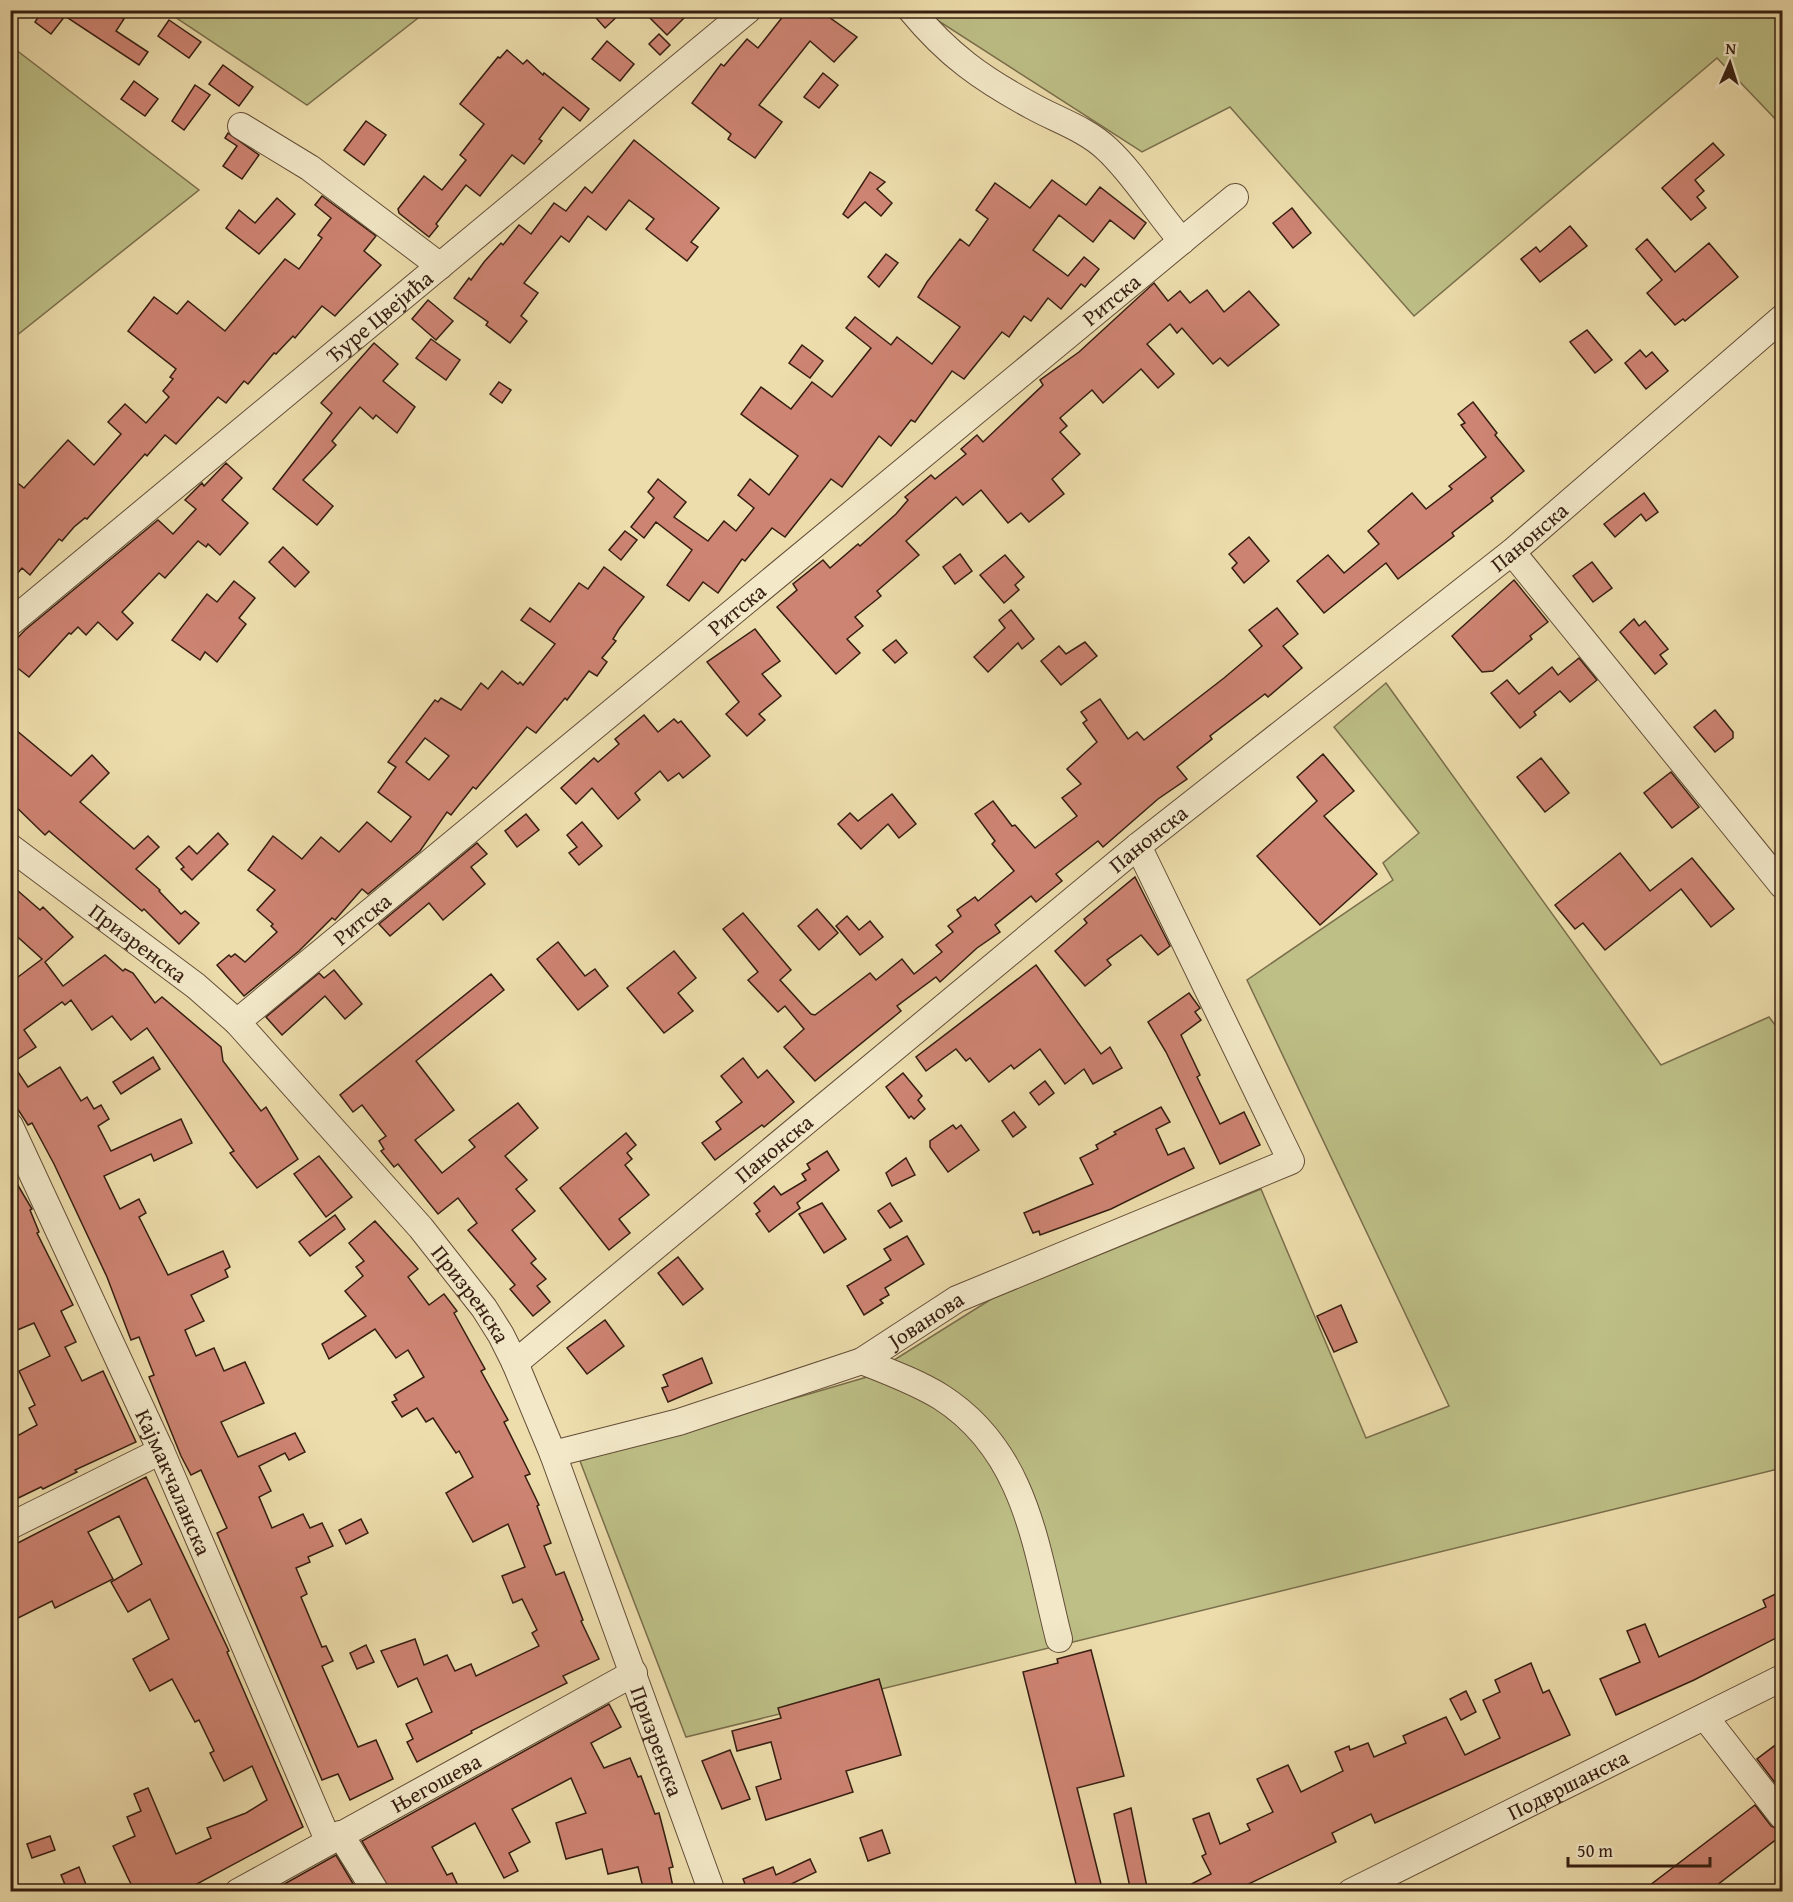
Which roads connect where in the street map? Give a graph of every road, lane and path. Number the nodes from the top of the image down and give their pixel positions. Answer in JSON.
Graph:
{"nodes":[{"id":1,"x":748,"y":10,"type":"edge"},
{"id":2,"x":911,"y":10,"type":"edge"},
{"id":3,"x":240,"y":126,"type":"dead end"},
{"id":4,"x":1235,"y":197,"type":"dead end"},
{"id":5,"x":1182,"y":241,"type":"junction"},
{"id":6,"x":440,"y":267,"type":"junction"},
{"id":7,"x":1782,"y":318,"type":"edge"},
{"id":8,"x":1512,"y":552,"type":"junction"},
{"id":9,"x":10,"y":623,"type":"edge"},
{"id":10,"x":1138,"y":846,"type":"junction"},
{"id":11,"x":10,"y":847,"type":"edge"},
{"id":12,"x":1782,"y":885,"type":"edge"},
{"id":13,"x":237,"y":1022,"type":"junction"},
{"id":14,"x":10,"y":1126,"type":"edge"},
{"id":15,"x":862,"y":1361,"type":"junction"},
{"id":16,"x":515,"y":1363,"type":"junction"},
{"id":17,"x":160,"y":1451,"type":"junction"},
{"id":18,"x":553,"y":1454,"type":"junction"},
{"id":19,"x":10,"y":1526,"type":"edge"},
{"id":20,"x":1059,"y":1639,"type":"dead end"},
{"id":21,"x":634,"y":1673,"type":"junction"},
{"id":22,"x":1782,"y":1678,"type":"edge"},
{"id":23,"x":1705,"y":1717,"type":"junction"},
{"id":24,"x":1782,"y":1816,"type":"edge"},
{"id":25,"x":334,"y":1837,"type":"junction"},
{"id":26,"x":238,"y":1892,"type":"edge"},
{"id":27,"x":376,"y":1892,"type":"edge"},
{"id":28,"x":712,"y":1892,"type":"edge"},
{"id":29,"x":1351,"y":1892,"type":"edge"}],
"edges":[{"from":1,"to":6,"type":"street","name":"Ђуре Цвејића"},
{"from":2,"to":5,"type":"street"},
{"from":3,"to":6,"type":"street"},
{"from":4,"to":5,"type":"street","name":"Ритска"},
{"from":5,"to":13,"type":"street","name":"Ритска"},
{"from":6,"to":9,"type":"street","name":"Ђуре Цвејића"},
{"from":7,"to":8,"type":"street","name":"Панонска"},
{"from":8,"to":10,"type":"street","name":"Панонска"},
{"from":8,"to":12,"type":"street"},
{"from":10,"to":15,"type":"street","name":"Јованова"},
{"from":10,"to":16,"type":"street","name":"Панонска"},
{"from":11,"to":13,"type":"street","name":"Призренска"},
{"from":13,"to":16,"type":"street","name":"Призренска"},
{"from":14,"to":17,"type":"street","name":"Кајмакчаланска"},
{"from":15,"to":18,"type":"street","name":"Јованова"},
{"from":15,"to":20,"type":"street"},
{"from":16,"to":18,"type":"street","name":"Призренска"},
{"from":17,"to":19,"type":"street"},
{"from":17,"to":25,"type":"street","name":"Кајмакчаланска"},
{"from":18,"to":21,"type":"street","name":"Призренска"},
{"from":21,"to":25,"type":"street","name":"Његошева"},
{"from":21,"to":28,"type":"street","name":"Призренска"},
{"from":22,"to":23,"type":"street","name":"Подвршанска"},
{"from":23,"to":24,"type":"street"},
{"from":23,"to":29,"type":"street","name":"Подвршанска"},
{"from":25,"to":26,"type":"street","name":"Његошева"},
{"from":25,"to":27,"type":"street","name":"Кајмакчаланска"}]}
